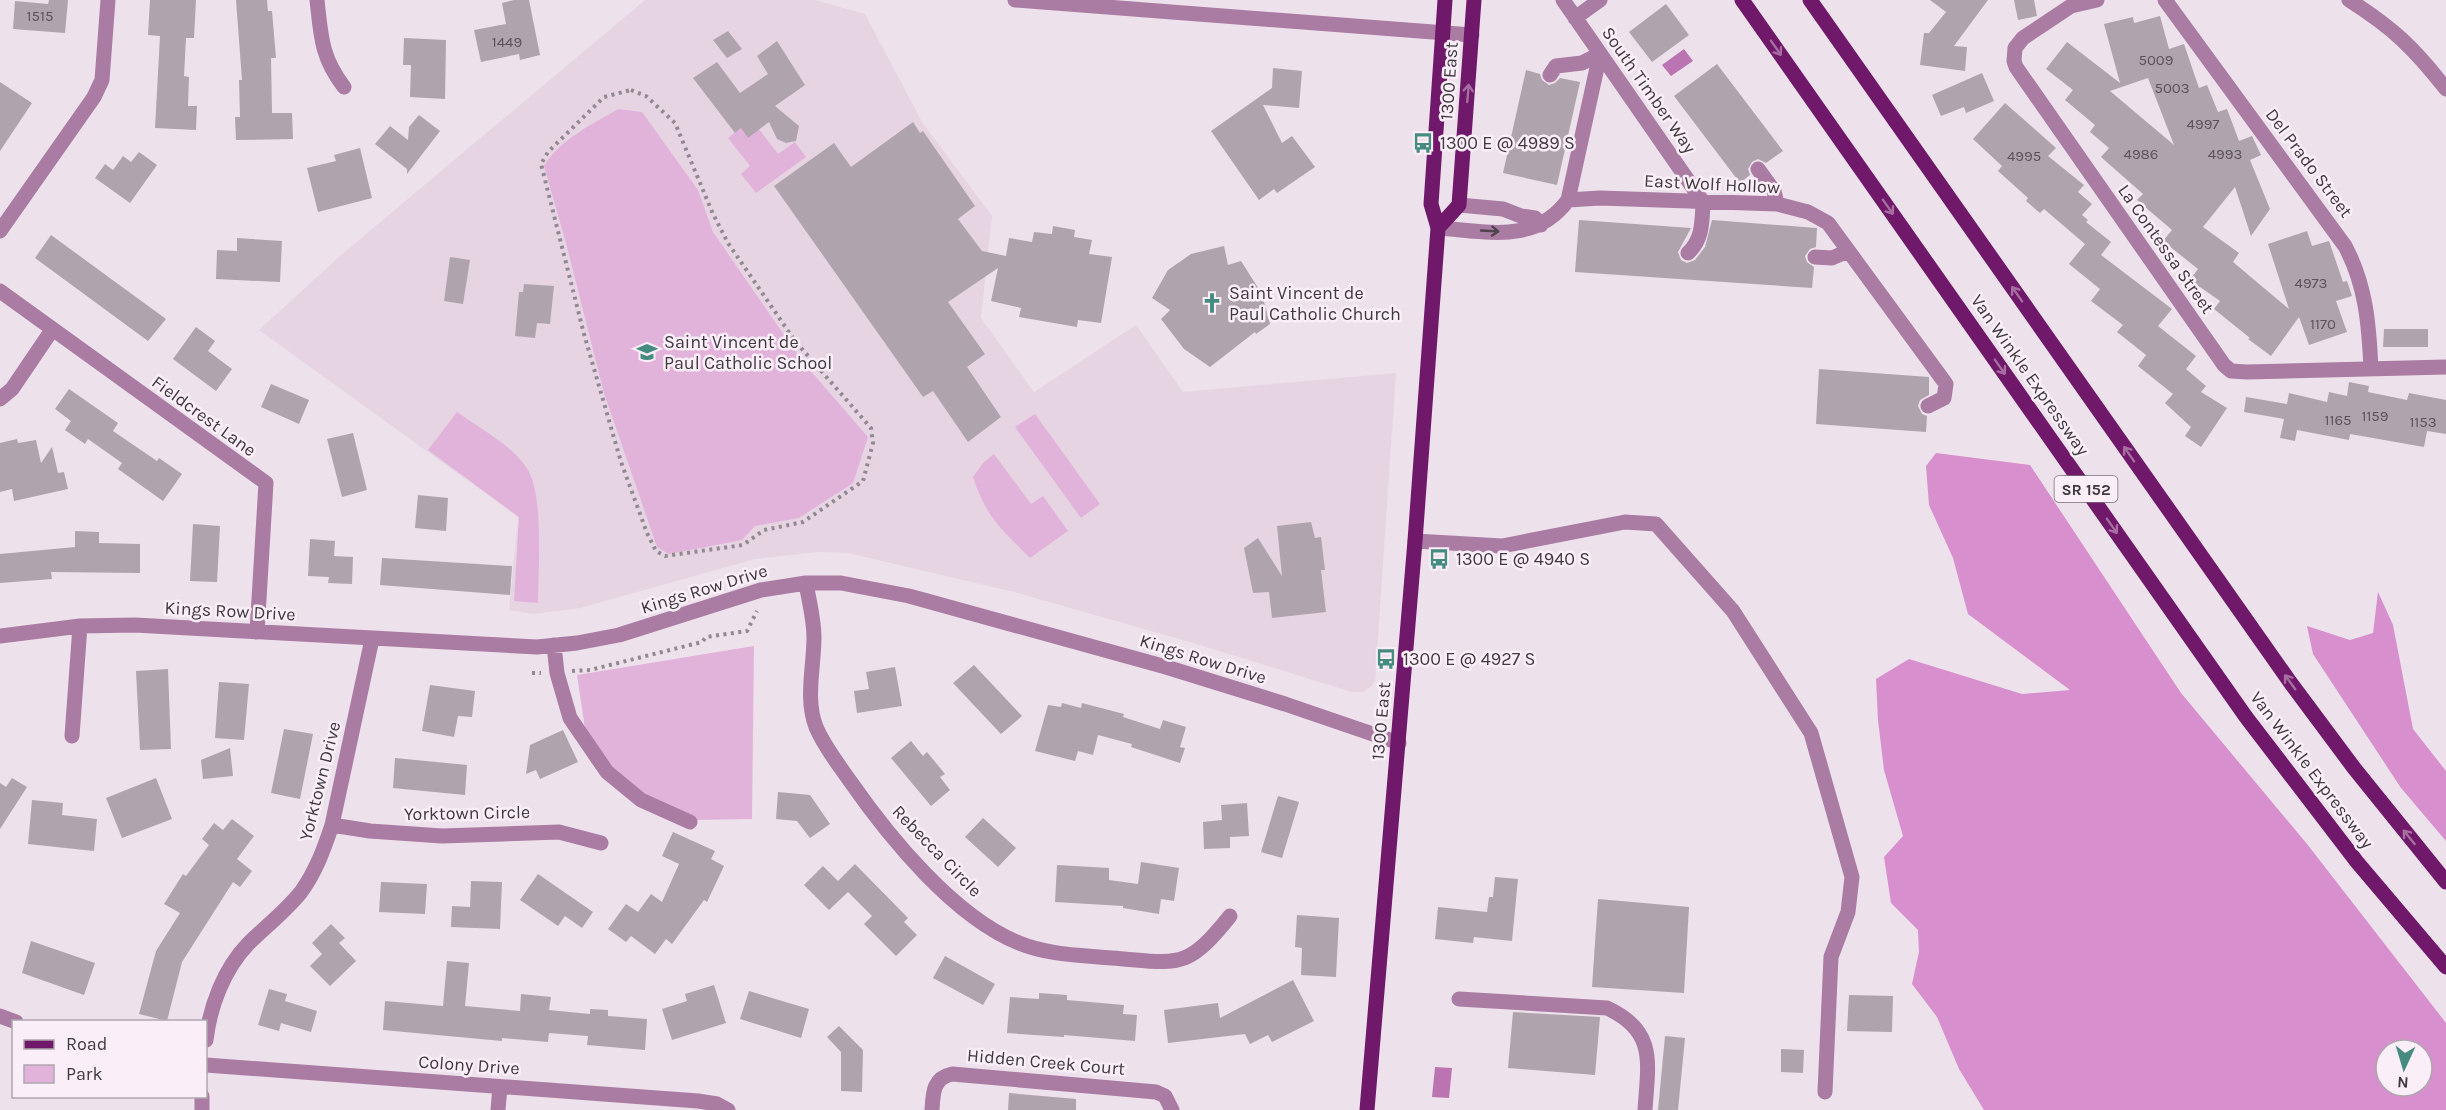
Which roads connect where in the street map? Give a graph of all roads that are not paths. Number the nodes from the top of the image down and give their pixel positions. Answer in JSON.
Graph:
{"nodes":[{"id":1,"x":108,"y":0,"type":"edge"},
{"id":2,"x":317,"y":0,"type":"edge"},
{"id":3,"x":1015,"y":0,"type":"edge"},
{"id":4,"x":1445,"y":0,"type":"edge"},
{"id":5,"x":1474,"y":0,"type":"edge"},
{"id":6,"x":1563,"y":0,"type":"edge"},
{"id":7,"x":1600,"y":0,"type":"edge"},
{"id":8,"x":1742,"y":0,"type":"edge"},
{"id":9,"x":1810,"y":0,"type":"edge"},
{"id":10,"x":2097,"y":0,"type":"edge"},
{"id":11,"x":2165,"y":0,"type":"edge"},
{"id":12,"x":2349,"y":0,"type":"edge"},
{"id":13,"x":2070,"y":3,"type":"edge"},
{"id":14,"x":1155,"y":6,"type":"edge"},
{"id":15,"x":1575,"y":18,"type":"junction"},
{"id":16,"x":1443,"y":33,"type":"junction"},
{"id":17,"x":1472,"y":35,"type":"junction"},
{"id":18,"x":1600,"y":54,"type":"junction"},
{"id":19,"x":1550,"y":75,"type":"dead end"},
{"id":20,"x":344,"y":87,"type":"dead end"},
{"id":21,"x":2446,"y":89,"type":"edge"},
{"id":22,"x":1758,"y":169,"type":"dead end"},
{"id":23,"x":1568,"y":200,"type":"junction"},
{"id":24,"x":1703,"y":202,"type":"junction"},
{"id":25,"x":1777,"y":204,"type":"junction"},
{"id":26,"x":1459,"y":205,"type":"junction"},
{"id":27,"x":1540,"y":225,"type":"junction"},
{"id":28,"x":1438,"y":228,"type":"junction"},
{"id":29,"x":0,"y":231,"type":"edge"},
{"id":30,"x":1848,"y":251,"type":"junction"},
{"id":31,"x":1688,"y":253,"type":"dead end"},
{"id":32,"x":1815,"y":257,"type":"dead end"},
{"id":33,"x":0,"y":291,"type":"edge"},
{"id":34,"x":52,"y":330,"type":"junction"},
{"id":35,"x":2446,"y":368,"type":"edge"},
{"id":36,"x":2371,"y":369,"type":"junction"},
{"id":37,"x":0,"y":399,"type":"edge"},
{"id":38,"x":1928,"y":406,"type":"dead end"},
{"id":39,"x":1415,"y":541,"type":"junction"},
{"id":40,"x":806,"y":583,"type":"junction"},
{"id":41,"x":80,"y":626,"type":"junction"},
{"id":42,"x":257,"y":632,"type":"junction"},
{"id":43,"x":0,"y":636,"type":"edge"},
{"id":44,"x":372,"y":639,"type":"junction"},
{"id":45,"x":554,"y":645,"type":"junction"},
{"id":46,"x":72,"y":736,"type":"dead end"},
{"id":47,"x":1399,"y":743,"type":"junction"},
{"id":48,"x":690,"y":822,"type":"dead end"},
{"id":49,"x":332,"y":825,"type":"junction"},
{"id":50,"x":601,"y":843,"type":"dead end"},
{"id":51,"x":2446,"y":882,"type":"edge"},
{"id":52,"x":1230,"y":916,"type":"dead end"},
{"id":53,"x":2446,"y":967,"type":"edge"},
{"id":54,"x":1459,"y":999,"type":"dead end"},
{"id":55,"x":207,"y":1035,"type":"edge"},
{"id":56,"x":207,"y":1065,"type":"edge"},
{"id":57,"x":500,"y":1087,"type":"junction"},
{"id":58,"x":1824,"y":1092,"type":"dead end"},
{"id":59,"x":498,"y":1110,"type":"edge"},
{"id":60,"x":728,"y":1110,"type":"edge"},
{"id":61,"x":932,"y":1110,"type":"edge"},
{"id":62,"x":1172,"y":1110,"type":"edge"},
{"id":63,"x":1367,"y":1110,"type":"edge"},
{"id":64,"x":1644,"y":1110,"type":"edge"}],
"edges":[{"from":1,"to":29,"type":"street"},
{"from":2,"to":20,"type":"street"},
{"from":3,"to":14,"type":"street"},
{"from":4,"to":16,"type":"main road","name":"1300 East"},
{"from":5,"to":17,"type":"main road","name":"1300 East"},
{"from":6,"to":15,"type":"street","name":"South Timber Way"},
{"from":7,"to":15,"type":"street"},
{"from":8,"to":53,"type":"main road","name":"Van Winkle Expressway","number":"SR 152","one_way":true},
{"from":51,"to":9,"type":"main road","name":"Van Winkle Expressway","number":"SR 152","one_way":true},
{"from":10,"to":13,"type":"street","name":"La Contessa Street"},
{"from":11,"to":36,"type":"street","name":"Del Prado Street"},
{"from":12,"to":21,"type":"street"},
{"from":13,"to":36,"type":"street","name":"La Contessa Street"},
{"from":14,"to":16,"type":"street"},
{"from":15,"to":18,"type":"street","name":"South Timber Way"},
{"from":16,"to":17,"type":"street"},
{"from":16,"to":28,"type":"main road","name":"1300 East"},
{"from":26,"to":17,"type":"main road","name":"1300 East","one_way":true},
{"from":18,"to":19,"type":"street"},
{"from":18,"to":23,"type":"street"},
{"from":18,"to":24,"type":"street","name":"South Timber Way"},
{"from":22,"to":25,"type":"street"},
{"from":23,"to":24,"type":"street","name":"East Wolf Hollow"},
{"from":23,"to":27,"type":"street"},
{"from":24,"to":25,"type":"street","name":"East Wolf Hollow"},
{"from":24,"to":31,"type":"street"},
{"from":25,"to":30,"type":"street","name":"East Wolf Hollow"},
{"from":26,"to":27,"type":"street"},
{"from":26,"to":28,"type":"main road"},
{"from":28,"to":27,"type":"street","one_way":true},
{"from":28,"to":39,"type":"main road","name":"1300 East"},
{"from":30,"to":32,"type":"street"},
{"from":30,"to":38,"type":"street","name":"East Wolf Hollow"},
{"from":33,"to":34,"type":"street","name":"Fieldcrest Lane"},
{"from":34,"to":37,"type":"street"},
{"from":34,"to":42,"type":"street","name":"Fieldcrest Lane"},
{"from":35,"to":36,"type":"street","name":"La Contessa Street"},
{"from":39,"to":47,"type":"main road","name":"1300 East"},
{"from":39,"to":58,"type":"street"},
{"from":40,"to":45,"type":"street","name":"Kings Row Drive"},
{"from":40,"to":47,"type":"street","name":"Kings Row Drive"},
{"from":40,"to":52,"type":"street","name":"Rebecca Circle"},
{"from":41,"to":42,"type":"street","name":"Kings Row Drive"},
{"from":41,"to":43,"type":"street","name":"Kings Row Drive"},
{"from":41,"to":46,"type":"street"},
{"from":42,"to":44,"type":"street","name":"Kings Row Drive"},
{"from":44,"to":45,"type":"street","name":"Kings Row Drive"},
{"from":44,"to":49,"type":"street","name":"Yorktown Drive"},
{"from":45,"to":48,"type":"street"},
{"from":47,"to":63,"type":"main road","name":"1300 East"},
{"from":49,"to":50,"type":"street","name":"Yorktown Circle"},
{"from":49,"to":55,"type":"street","name":"Yorktown Drive"},
{"from":54,"to":64,"type":"street"},
{"from":56,"to":57,"type":"street","name":"Colony Drive"},
{"from":57,"to":59,"type":"street"},
{"from":57,"to":60,"type":"street","name":"Colony Drive"},
{"from":61,"to":62,"type":"street","name":"Hidden Creek Court"}]}
